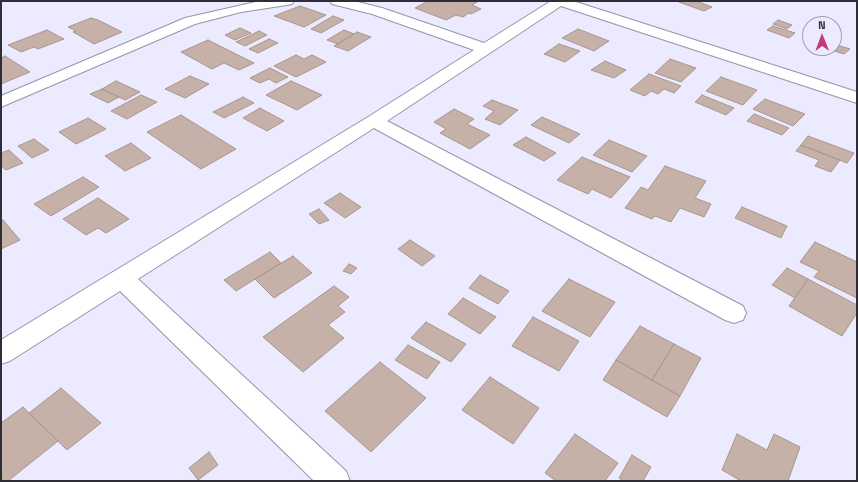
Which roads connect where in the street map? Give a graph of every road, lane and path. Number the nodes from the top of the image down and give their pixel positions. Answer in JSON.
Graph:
{"nodes":[{"id":1,"x":287,"y":1,"type":"edge"},
{"id":2,"x":337,"y":1,"type":"edge"},
{"id":3,"x":560,"y":1,"type":"edge"},
{"id":4,"x":486,"y":48,"type":"junction"},
{"id":5,"x":857,"y":98,"type":"edge"},
{"id":6,"x":1,"y":102,"type":"edge"},
{"id":7,"x":374,"y":121,"type":"junction"},
{"id":8,"x":122,"y":279,"type":"junction"},
{"id":9,"x":734,"y":313,"type":"dead end"},
{"id":10,"x":1,"y":353,"type":"edge"},
{"id":11,"x":336,"y":481,"type":"edge"}],
"edges":[{"from":1,"to":6,"type":"street"},
{"from":2,"to":4,"type":"street"},
{"from":3,"to":4,"type":"street"},
{"from":3,"to":5,"type":"street"},
{"from":4,"to":7,"type":"street"},
{"from":7,"to":8,"type":"street"},
{"from":7,"to":9,"type":"street"},
{"from":8,"to":10,"type":"street"},
{"from":8,"to":11,"type":"street"}]}
